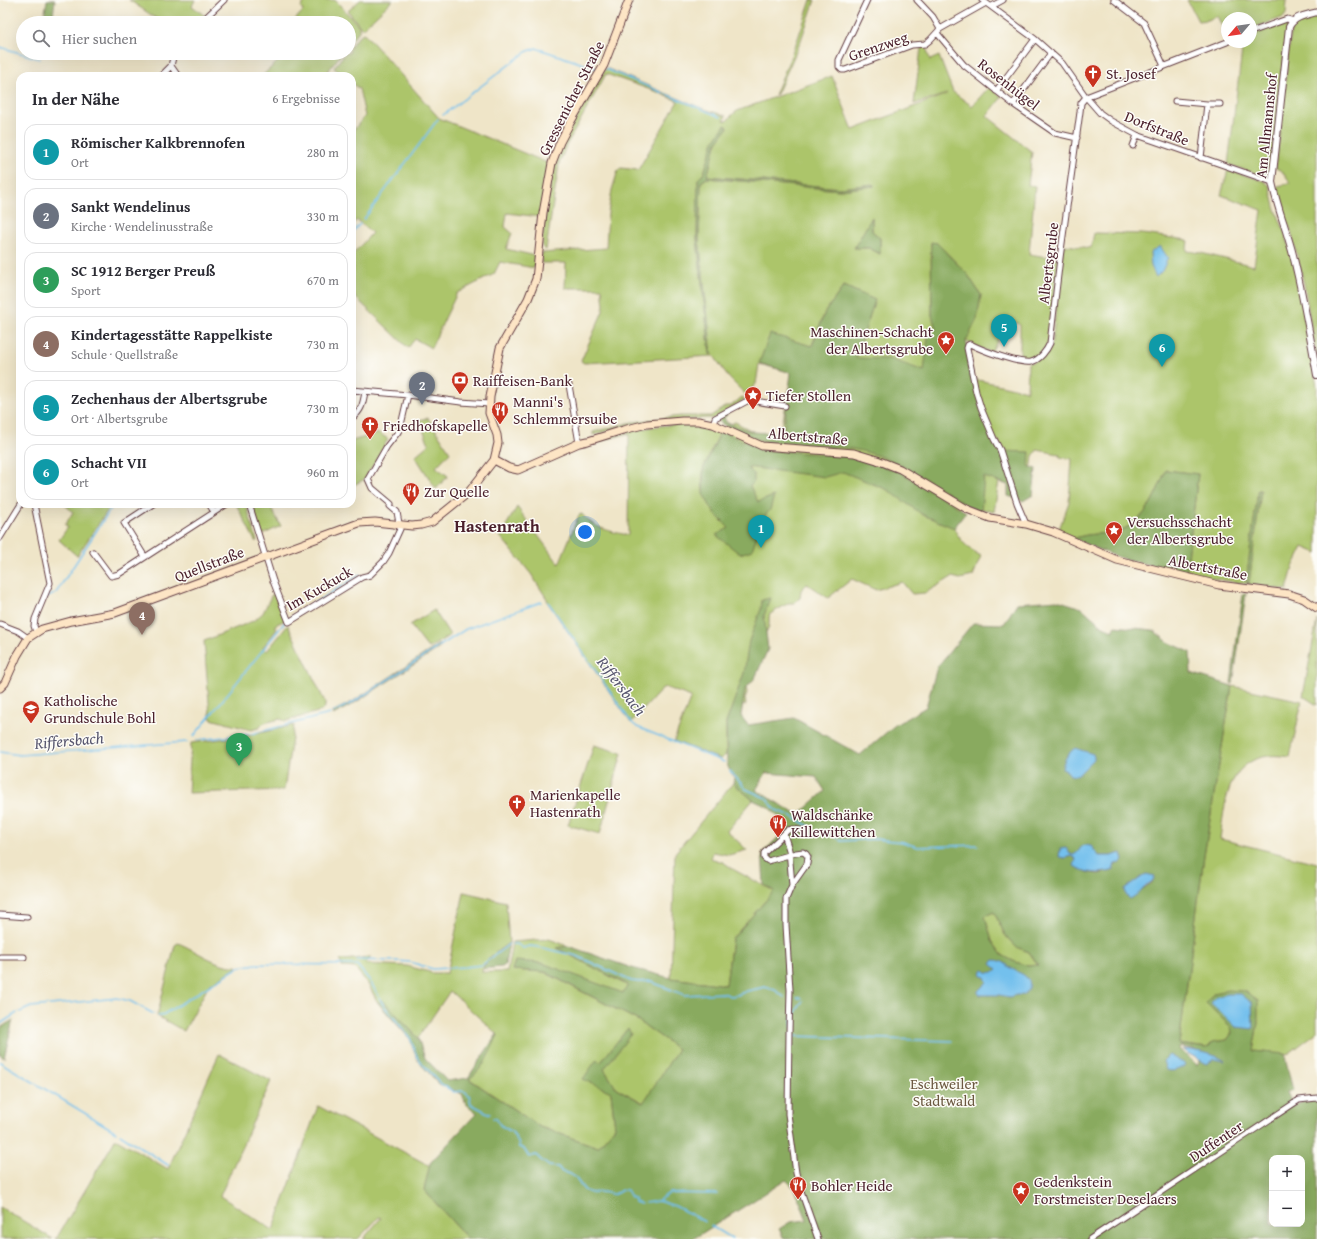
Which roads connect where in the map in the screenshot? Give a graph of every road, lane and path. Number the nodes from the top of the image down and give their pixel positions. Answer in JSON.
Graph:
{"nodes":[{"id":1,"x":224,"y":0,"type":"edge"},
{"id":2,"x":629,"y":0,"type":"edge"},
{"id":3,"x":867,"y":0,"type":"edge"},
{"id":4,"x":917,"y":0,"type":"edge"},
{"id":5,"x":1003,"y":0,"type":"edge"},
{"id":6,"x":1114,"y":0,"type":"edge"},
{"id":7,"x":984,"y":1,"type":"edge"},
{"id":8,"x":992,"y":6,"type":"junction"},
{"id":9,"x":1317,"y":12,"type":"edge"},
{"id":10,"x":207,"y":16,"type":"edge"},
{"id":11,"x":1294,"y":21,"type":"junction"},
{"id":12,"x":1257,"y":30,"type":"edge"},
{"id":13,"x":938,"y":31,"type":"junction"},
{"id":14,"x":1035,"y":39,"type":"junction"},
{"id":15,"x":1221,"y":44,"type":"edge"},
{"id":16,"x":1051,"y":53,"type":"junction"},
{"id":17,"x":172,"y":60,"type":"edge"},
{"id":18,"x":171,"y":66,"type":"junction"},
{"id":19,"x":1164,"y":66,"type":"junction"},
{"id":20,"x":166,"y":72,"type":"edge"},
{"id":21,"x":175,"y":72,"type":"edge"},
{"id":22,"x":996,"y":90,"type":"junction"},
{"id":23,"x":1188,"y":95,"type":"dead end"},
{"id":24,"x":1086,"y":97,"type":"junction"},
{"id":25,"x":1175,"y":101,"type":"dead end"},
{"id":26,"x":1188,"y":102,"type":"junction"},
{"id":27,"x":1013,"y":104,"type":"junction"},
{"id":28,"x":1207,"y":104,"type":"junction"},
{"id":29,"x":1220,"y":104,"type":"dead end"},
{"id":30,"x":1137,"y":135,"type":"junction"},
{"id":31,"x":1077,"y":138,"type":"junction"},
{"id":32,"x":1133,"y":146,"type":"dead end"},
{"id":33,"x":1201,"y":158,"type":"junction"},
{"id":34,"x":1272,"y":182,"type":"junction"},
{"id":35,"x":1317,"y":375,"type":"edge"},
{"id":36,"x":570,"y":385,"type":"dead end"},
{"id":37,"x":356,"y":391,"type":"edge"},
{"id":38,"x":366,"y":392,"type":"junction"},
{"id":39,"x":408,"y":395,"type":"junction"},
{"id":40,"x":489,"y":404,"type":"junction"},
{"id":41,"x":785,"y":406,"type":"dead end"},
{"id":42,"x":356,"y":416,"type":"edge"},
{"id":43,"x":713,"y":424,"type":"junction"},
{"id":44,"x":579,"y":443,"type":"junction"},
{"id":45,"x":494,"y":460,"type":"junction"},
{"id":46,"x":19,"y":508,"type":"edge"},
{"id":47,"x":35,"y":508,"type":"edge"},
{"id":48,"x":147,"y":508,"type":"edge"},
{"id":49,"x":212,"y":508,"type":"edge"},
{"id":50,"x":220,"y":508,"type":"edge"},
{"id":51,"x":250,"y":508,"type":"edge"},
{"id":52,"x":214,"y":512,"type":"junction"},
{"id":53,"x":399,"y":524,"type":"junction"},
{"id":54,"x":1026,"y":524,"type":"junction"},
{"id":55,"x":0,"y":538,"type":"edge"},
{"id":56,"x":94,"y":552,"type":"dead end"},
{"id":57,"x":145,"y":557,"type":"junction"},
{"id":58,"x":265,"y":557,"type":"junction"},
{"id":59,"x":1317,"y":608,"type":"edge"},
{"id":60,"x":0,"y":624,"type":"edge"},
{"id":61,"x":36,"y":632,"type":"junction"},
{"id":62,"x":28,"y":638,"type":"junction"},
{"id":63,"x":0,"y":688,"type":"edge"},
{"id":64,"x":804,"y":831,"type":"dead end"},
{"id":65,"x":784,"y":834,"type":"junction"},
{"id":66,"x":790,"y":855,"type":"junction"},
{"id":67,"x":792,"y":885,"type":"junction"},
{"id":68,"x":0,"y":914,"type":"edge"},
{"id":69,"x":27,"y":917,"type":"dead end"},
{"id":70,"x":0,"y":957,"type":"edge"},
{"id":71,"x":24,"y":957,"type":"dead end"},
{"id":72,"x":1317,"y":1098,"type":"edge"},
{"id":73,"x":818,"y":1239,"type":"edge"},
{"id":74,"x":1090,"y":1239,"type":"edge"}],
"edges":[{"from":1,"to":10,"type":"street"},
{"from":2,"to":40,"type":"main road","name":"Gressenicher Straße"},
{"from":3,"to":13,"type":"street","name":"Grenzweg"},
{"from":4,"to":13,"type":"street","name":"Rosenhügel"},
{"from":5,"to":8,"type":"street"},
{"from":6,"to":19,"type":"street"},
{"from":7,"to":8,"type":"street","name":"Dorfstraße"},
{"from":7,"to":13,"type":"street","name":"Grenzweg"},
{"from":8,"to":14,"type":"street","name":"Dorfstraße"},
{"from":9,"to":11,"type":"street"},
{"from":11,"to":12,"type":"street"},
{"from":11,"to":34,"type":"street","name":"Am Allmannshof"},
{"from":13,"to":22,"type":"street","name":"Rosenhügel"},
{"from":14,"to":16,"type":"street","name":"Dorfstraße"},
{"from":14,"to":22,"type":"street"},
{"from":15,"to":19,"type":"street"},
{"from":16,"to":24,"type":"street","name":"Dorfstraße"},
{"from":16,"to":27,"type":"street"},
{"from":17,"to":18,"type":"street"},
{"from":18,"to":20,"type":"street"},
{"from":18,"to":21,"type":"street"},
{"from":19,"to":24,"type":"street"},
{"from":22,"to":27,"type":"street","name":"Rosenhügel"},
{"from":23,"to":26,"type":"street"},
{"from":24,"to":30,"type":"street","name":"Dorfstraße"},
{"from":24,"to":31,"type":"street","name":"Albertsgrube"},
{"from":25,"to":26,"type":"street"},
{"from":26,"to":28,"type":"street"},
{"from":27,"to":31,"type":"street","name":"Rosenhügel"},
{"from":28,"to":29,"type":"street"},
{"from":28,"to":33,"type":"street"},
{"from":30,"to":32,"type":"street"},
{"from":30,"to":33,"type":"street","name":"Dorfstraße"},
{"from":31,"to":54,"type":"street","name":"Albertsgrube"},
{"from":33,"to":34,"type":"street","name":"Dorfstraße"},
{"from":34,"to":35,"type":"street","name":"Am Allmannshof"},
{"from":36,"to":44,"type":"street"},
{"from":37,"to":38,"type":"street"},
{"from":38,"to":39,"type":"street"},
{"from":38,"to":42,"type":"street"},
{"from":39,"to":40,"type":"street"},
{"from":39,"to":53,"type":"street"},
{"from":40,"to":45,"type":"main road","name":"Gressenicher Straße"},
{"from":41,"to":43,"type":"street"},
{"from":43,"to":44,"type":"main road","name":"Albertstraße"},
{"from":43,"to":54,"type":"main road","name":"Albertstraße"},
{"from":44,"to":45,"type":"main road","name":"Albertstraße"},
{"from":45,"to":53,"type":"main road","name":"Quellstraße"},
{"from":46,"to":55,"type":"street"},
{"from":47,"to":61,"type":"street"},
{"from":48,"to":57,"type":"street"},
{"from":49,"to":52,"type":"street"},
{"from":50,"to":52,"type":"street"},
{"from":51,"to":58,"type":"street"},
{"from":52,"to":57,"type":"street"},
{"from":53,"to":58,"type":"main road","name":"Quellstraße"},
{"from":53,"to":58,"type":"street","name":"Im Kuckuck"},
{"from":54,"to":59,"type":"main road","name":"Albertstraße"},
{"from":56,"to":57,"type":"street"},
{"from":58,"to":61,"type":"main road","name":"Quellstraße"},
{"from":60,"to":62,"type":"street"},
{"from":61,"to":62,"type":"main road","name":"Quellstraße"},
{"from":62,"to":63,"type":"main road"},
{"from":64,"to":65,"type":"street"},
{"from":65,"to":66,"type":"street"},
{"from":65,"to":66,"type":"street"},
{"from":66,"to":67,"type":"street"},
{"from":66,"to":67,"type":"street"},
{"from":67,"to":73,"type":"street"},
{"from":68,"to":69,"type":"street"},
{"from":70,"to":71,"type":"street"},
{"from":72,"to":74,"type":"street","name":"Duffenter"}]}
